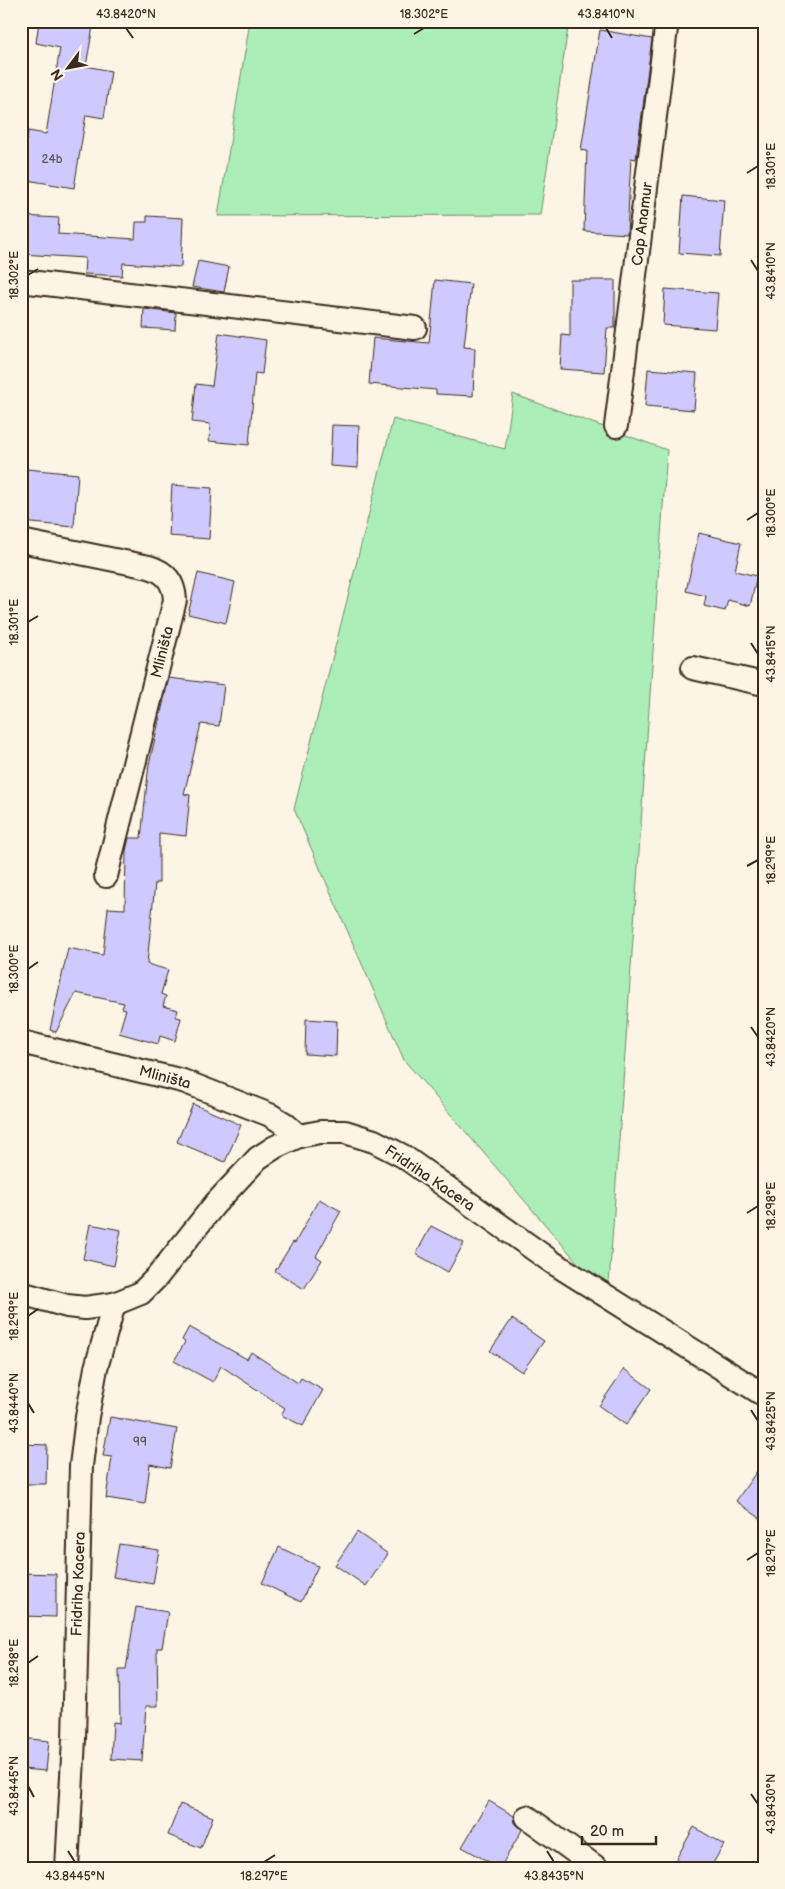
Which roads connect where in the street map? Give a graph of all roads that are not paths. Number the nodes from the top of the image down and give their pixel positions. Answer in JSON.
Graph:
{"nodes":[{"id":1,"x":667,"y":21,"type":"edge"},
{"id":2,"x":21,"y":281,"type":"edge"},
{"id":3,"x":415,"y":328,"type":"dead end"},
{"id":4,"x":616,"y":426,"type":"dead end"},
{"id":5,"x":21,"y":541,"type":"edge"},
{"id":6,"x":693,"y":668,"type":"dead end"},
{"id":7,"x":764,"y":684,"type":"edge"},
{"id":8,"x":106,"y":876,"type":"dead end"},
{"id":9,"x":21,"y":1042,"type":"edge"},
{"id":10,"x":299,"y":1136,"type":"junction"},
{"id":11,"x":21,"y":1293,"type":"edge"},
{"id":12,"x":114,"y":1304,"type":"junction"},
{"id":13,"x":764,"y":1395,"type":"edge"},
{"id":14,"x":527,"y":1817,"type":"dead end"},
{"id":15,"x":67,"y":1868,"type":"edge"},
{"id":16,"x":597,"y":1868,"type":"edge"}],
"edges":[{"from":1,"to":4,"type":"street","name":"Cap Anamur"},
{"from":2,"to":3,"type":"street"},
{"from":5,"to":8,"type":"street","name":"Mliništa"},
{"from":6,"to":7,"type":"street"},
{"from":9,"to":10,"type":"street","name":"Mliništa"},
{"from":10,"to":12,"type":"street","name":"Fridriha Kacera"},
{"from":10,"to":13,"type":"street","name":"Fridriha Kacera"},
{"from":11,"to":12,"type":"street","name":"Fridriha Kacera"},
{"from":12,"to":15,"type":"street","name":"Fridriha Kacera"},
{"from":14,"to":16,"type":"street"}]}
